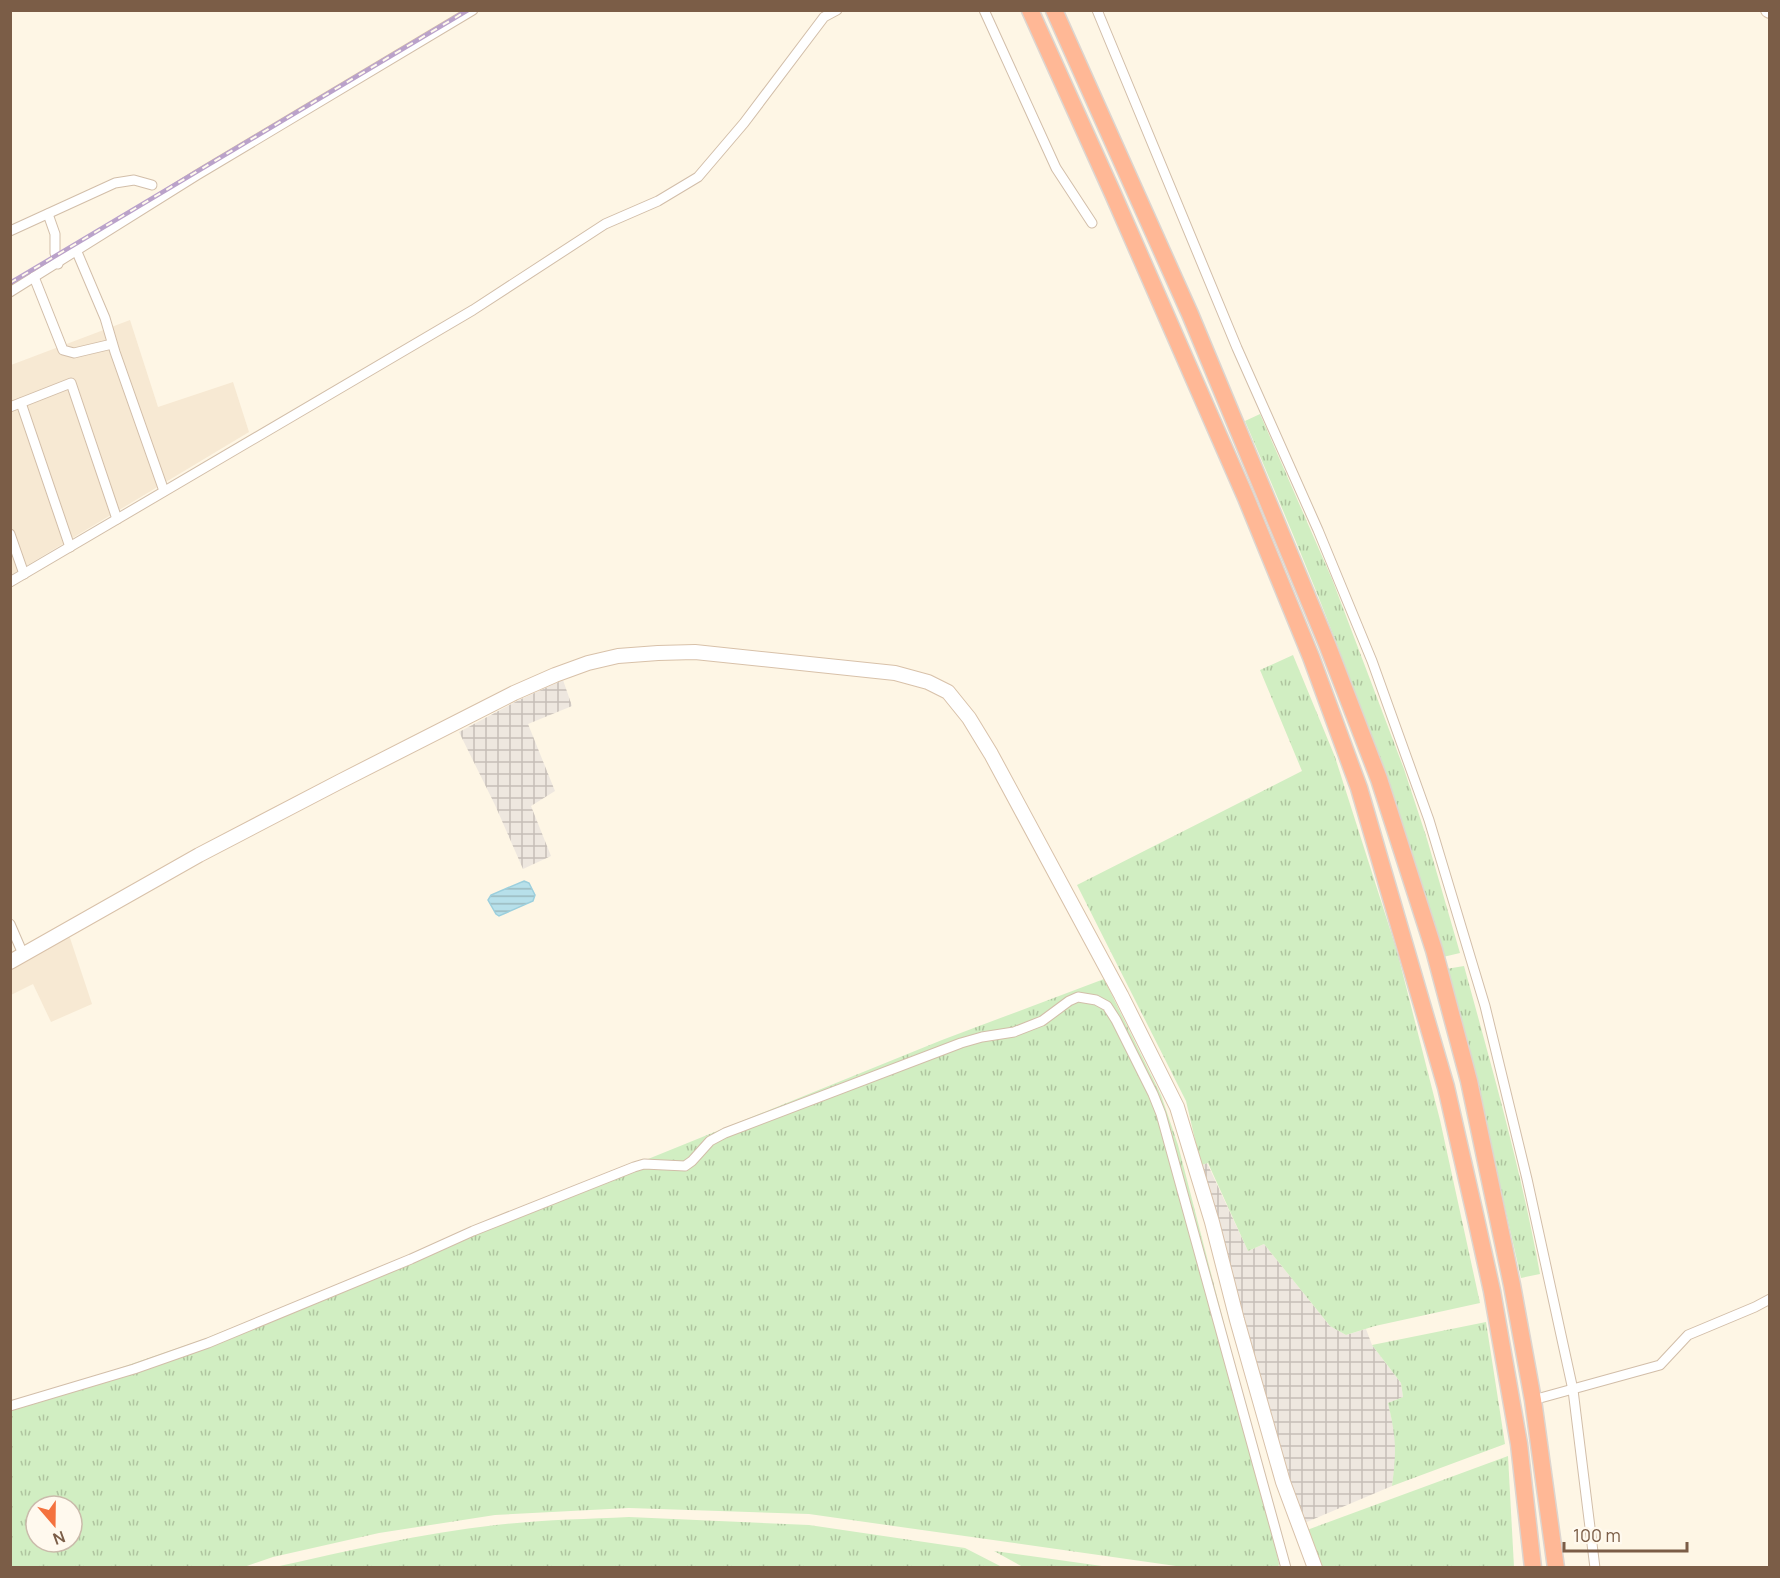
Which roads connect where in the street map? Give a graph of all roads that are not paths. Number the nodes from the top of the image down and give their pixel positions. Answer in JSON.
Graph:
{"nodes":[{"id":1,"x":473,"y":10,"type":"edge"},
{"id":2,"x":837,"y":10,"type":"edge"},
{"id":3,"x":984,"y":10,"type":"edge"},
{"id":4,"x":1030,"y":10,"type":"edge"},
{"id":5,"x":1054,"y":10,"type":"edge"},
{"id":6,"x":1097,"y":10,"type":"edge"},
{"id":7,"x":152,"y":185,"type":"dead end"},
{"id":8,"x":48,"y":214,"type":"junction"},
{"id":9,"x":1092,"y":223,"type":"dead end"},
{"id":10,"x":10,"y":231,"type":"edge"},
{"id":11,"x":77,"y":252,"type":"junction"},
{"id":12,"x":58,"y":264,"type":"junction"},
{"id":13,"x":34,"y":278,"type":"junction"},
{"id":14,"x":10,"y":292,"type":"edge"},
{"id":15,"x":112,"y":344,"type":"junction"},
{"id":16,"x":21,"y":403,"type":"junction"},
{"id":17,"x":10,"y":407,"type":"edge"},
{"id":18,"x":164,"y":491,"type":"junction"},
{"id":19,"x":117,"y":519,"type":"junction"},
{"id":20,"x":10,"y":534,"type":"edge"},
{"id":21,"x":70,"y":547,"type":"junction"},
{"id":22,"x":24,"y":574,"type":"junction"},
{"id":23,"x":10,"y":582,"type":"edge"},
{"id":24,"x":10,"y":924,"type":"edge"},
{"id":25,"x":23,"y":954,"type":"junction"},
{"id":26,"x":10,"y":962,"type":"edge"},
{"id":27,"x":1770,"y":1299,"type":"edge"},
{"id":28,"x":1573,"y":1390,"type":"junction"},
{"id":29,"x":1533,"y":1400,"type":"junction"},
{"id":30,"x":10,"y":1406,"type":"edge"},
{"id":31,"x":1286,"y":1568,"type":"edge"},
{"id":32,"x":1315,"y":1568,"type":"edge"},
{"id":33,"x":1533,"y":1568,"type":"edge"},
{"id":34,"x":1556,"y":1568,"type":"edge"},
{"id":35,"x":1595,"y":1568,"type":"edge"}],
"edges":[{"from":1,"to":11,"type":"street"},
{"from":2,"to":18,"type":"street"},
{"from":3,"to":9,"type":"street"},
{"from":4,"to":33,"type":"highway"},
{"from":5,"to":29,"type":"highway"},
{"from":6,"to":28,"type":"street"},
{"from":7,"to":8,"type":"street"},
{"from":8,"to":10,"type":"street"},
{"from":8,"to":12,"type":"street"},
{"from":11,"to":12,"type":"street"},
{"from":11,"to":15,"type":"street"},
{"from":12,"to":13,"type":"street"},
{"from":13,"to":14,"type":"street"},
{"from":13,"to":15,"type":"street"},
{"from":15,"to":18,"type":"street"},
{"from":16,"to":17,"type":"street"},
{"from":16,"to":19,"type":"street"},
{"from":16,"to":21,"type":"street"},
{"from":18,"to":19,"type":"street"},
{"from":19,"to":21,"type":"street"},
{"from":20,"to":22,"type":"street"},
{"from":21,"to":22,"type":"street"},
{"from":22,"to":23,"type":"street"},
{"from":24,"to":25,"type":"street"},
{"from":25,"to":26,"type":"street"},
{"from":25,"to":32,"type":"street"},
{"from":27,"to":28,"type":"street"},
{"from":28,"to":29,"type":"street"},
{"from":28,"to":35,"type":"street"},
{"from":29,"to":34,"type":"highway"},
{"from":30,"to":31,"type":"street"}]}
